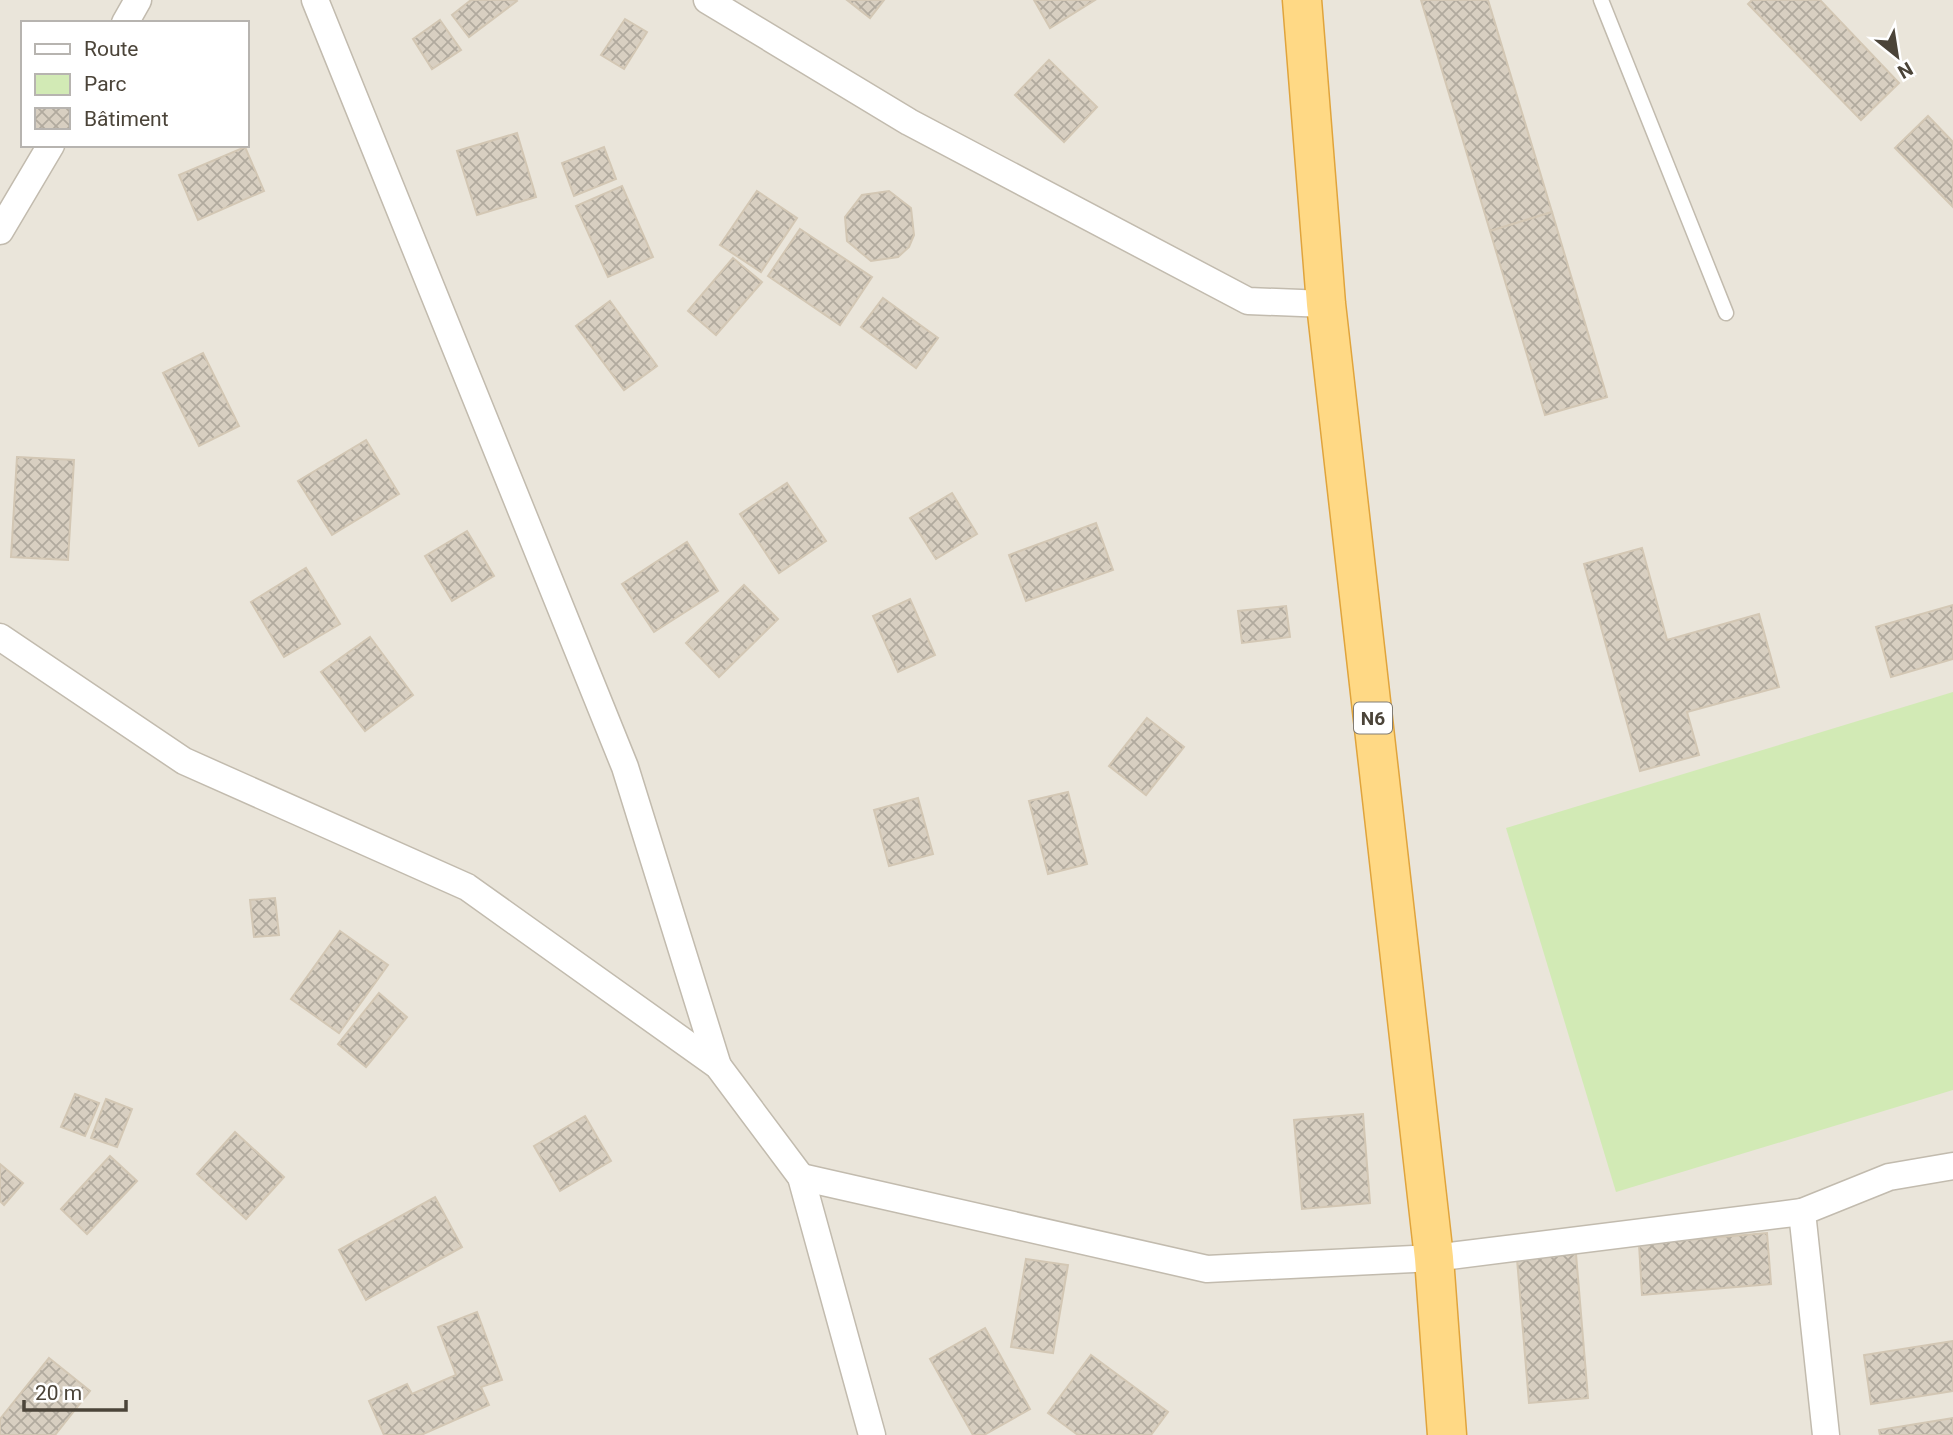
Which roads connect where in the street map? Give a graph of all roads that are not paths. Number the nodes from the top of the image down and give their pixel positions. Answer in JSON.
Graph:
{"nodes":[{"id":1,"x":138,"y":0,"type":"edge"},
{"id":2,"x":315,"y":0,"type":"edge"},
{"id":3,"x":707,"y":0,"type":"edge"},
{"id":4,"x":1302,"y":0,"type":"edge"},
{"id":5,"x":1601,"y":0,"type":"edge"},
{"id":6,"x":126,"y":21,"type":"edge"},
{"id":7,"x":50,"y":147,"type":"edge"},
{"id":8,"x":0,"y":231,"type":"edge"},
{"id":9,"x":1326,"y":304,"type":"junction"},
{"id":10,"x":1726,"y":313,"type":"dead end"},
{"id":11,"x":0,"y":638,"type":"edge"},
{"id":12,"x":718,"y":1066,"type":"junction"},
{"id":13,"x":1953,"y":1166,"type":"edge"},
{"id":14,"x":801,"y":1177,"type":"junction"},
{"id":15,"x":1802,"y":1212,"type":"junction"},
{"id":16,"x":1434,"y":1258,"type":"junction"},
{"id":17,"x":872,"y":1435,"type":"edge"},
{"id":18,"x":1447,"y":1435,"type":"edge"},
{"id":19,"x":1826,"y":1435,"type":"edge"}],
"edges":[{"from":1,"to":6,"type":"street"},
{"from":2,"to":12,"type":"street"},
{"from":3,"to":9,"type":"street"},
{"from":4,"to":9,"type":"highway","number":"N6"},
{"from":5,"to":10,"type":"lane"},
{"from":7,"to":8,"type":"street"},
{"from":9,"to":16,"type":"highway","number":"N6"},
{"from":11,"to":12,"type":"street"},
{"from":12,"to":14,"type":"street"},
{"from":13,"to":15,"type":"street"},
{"from":14,"to":16,"type":"street"},
{"from":14,"to":17,"type":"street"},
{"from":15,"to":16,"type":"street"},
{"from":15,"to":19,"type":"street"},
{"from":16,"to":18,"type":"highway","number":"N6"}]}
